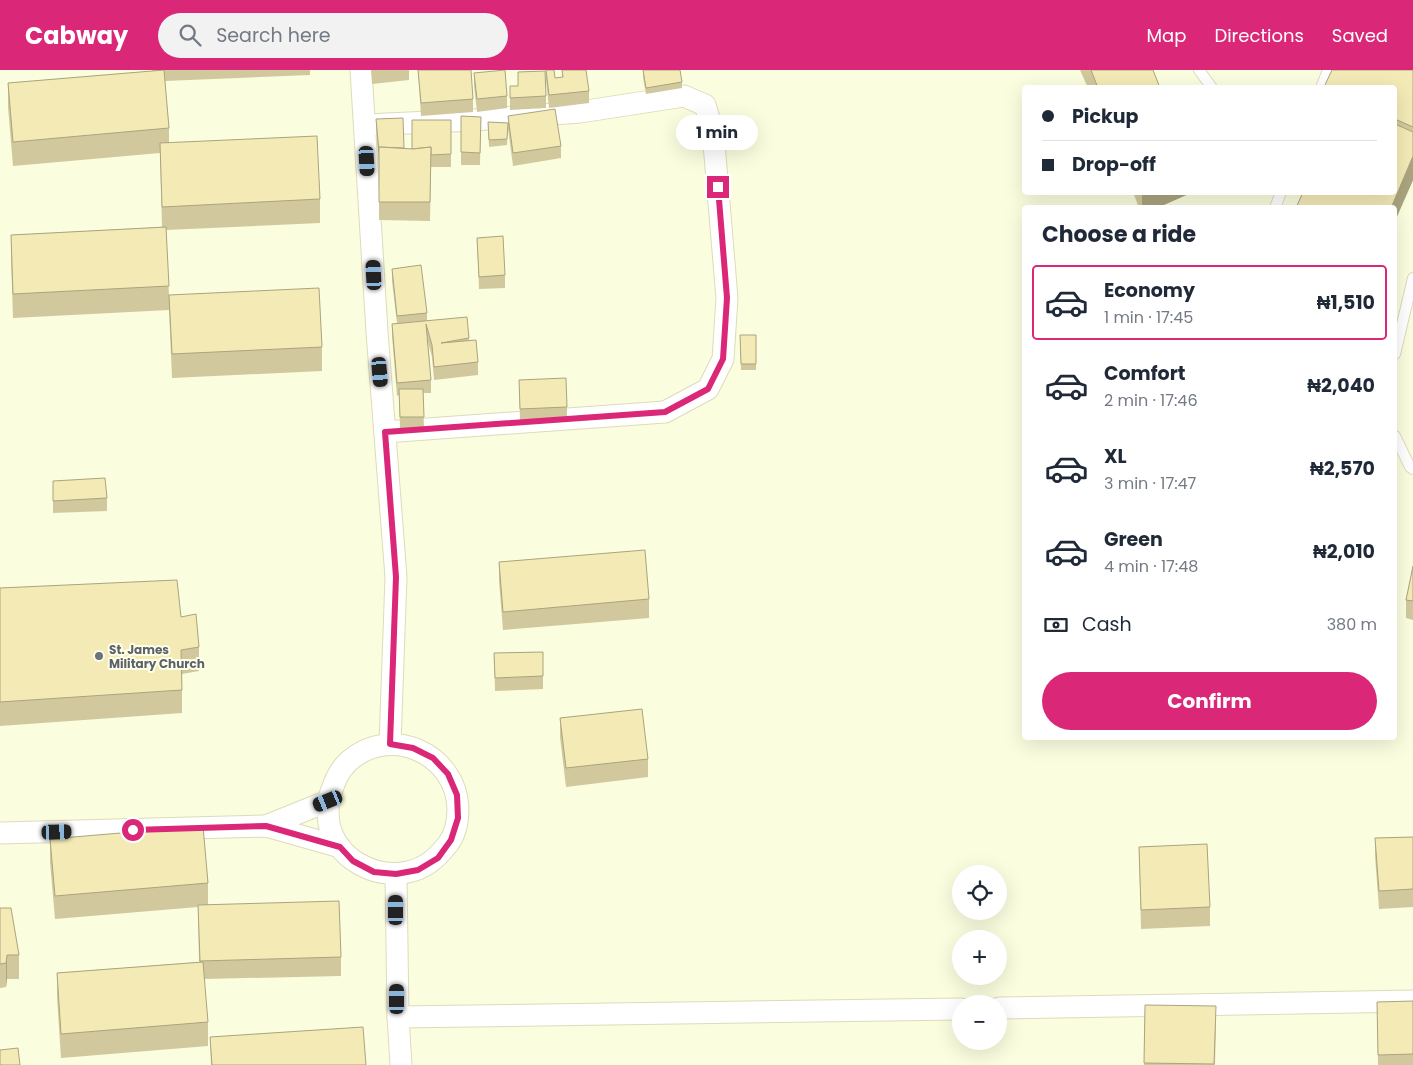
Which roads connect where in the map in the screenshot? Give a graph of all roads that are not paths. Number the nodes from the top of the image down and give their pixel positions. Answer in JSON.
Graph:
{"nodes":[{"id":1,"x":360,"y":70,"type":"edge"},
{"id":2,"x":1200,"y":70,"type":"edge"},
{"id":3,"x":1328,"y":70,"type":"edge"},
{"id":4,"x":1210,"y":85,"type":"edge"},
{"id":5,"x":1322,"y":85,"type":"edge"},
{"id":6,"x":365,"y":124,"type":"junction"},
{"id":7,"x":1413,"y":278,"type":"edge"},
{"id":8,"x":1397,"y":346,"type":"edge"},
{"id":9,"x":385,"y":432,"type":"junction"},
{"id":10,"x":1397,"y":440,"type":"edge"},
{"id":11,"x":1413,"y":469,"type":"edge"},
{"id":12,"x":390,"y":744,"type":"junction"},
{"id":13,"x":328,"y":801,"type":"junction"},
{"id":14,"x":266,"y":826,"type":"junction"},
{"id":15,"x":0,"y":833,"type":"edge"},
{"id":16,"x":340,"y":847,"type":"junction"},
{"id":17,"x":396,"y":874,"type":"junction"},
{"id":18,"x":1413,"y":1001,"type":"edge"},
{"id":19,"x":1007,"y":1008,"type":"edge"},
{"id":20,"x":952,"y":1009,"type":"edge"},
{"id":21,"x":398,"y":1017,"type":"junction"},
{"id":22,"x":401,"y":1065,"type":"edge"}],
"edges":[{"from":1,"to":6,"type":"street"},
{"from":2,"to":4,"type":"lane"},
{"from":3,"to":5,"type":"lane"},
{"from":6,"to":9,"type":"street"},
{"from":6,"to":9,"type":"street"},
{"from":7,"to":8,"type":"lane"},
{"from":9,"to":12,"type":"street"},
{"from":10,"to":11,"type":"lane"},
{"from":12,"to":13,"type":"street"},
{"from":12,"to":17,"type":"street"},
{"from":13,"to":14,"type":"street"},
{"from":13,"to":16,"type":"street"},
{"from":14,"to":15,"type":"street"},
{"from":14,"to":16,"type":"street"},
{"from":16,"to":17,"type":"street"},
{"from":17,"to":21,"type":"street"},
{"from":18,"to":19,"type":"street"},
{"from":20,"to":21,"type":"street"},
{"from":21,"to":22,"type":"street"}]}
